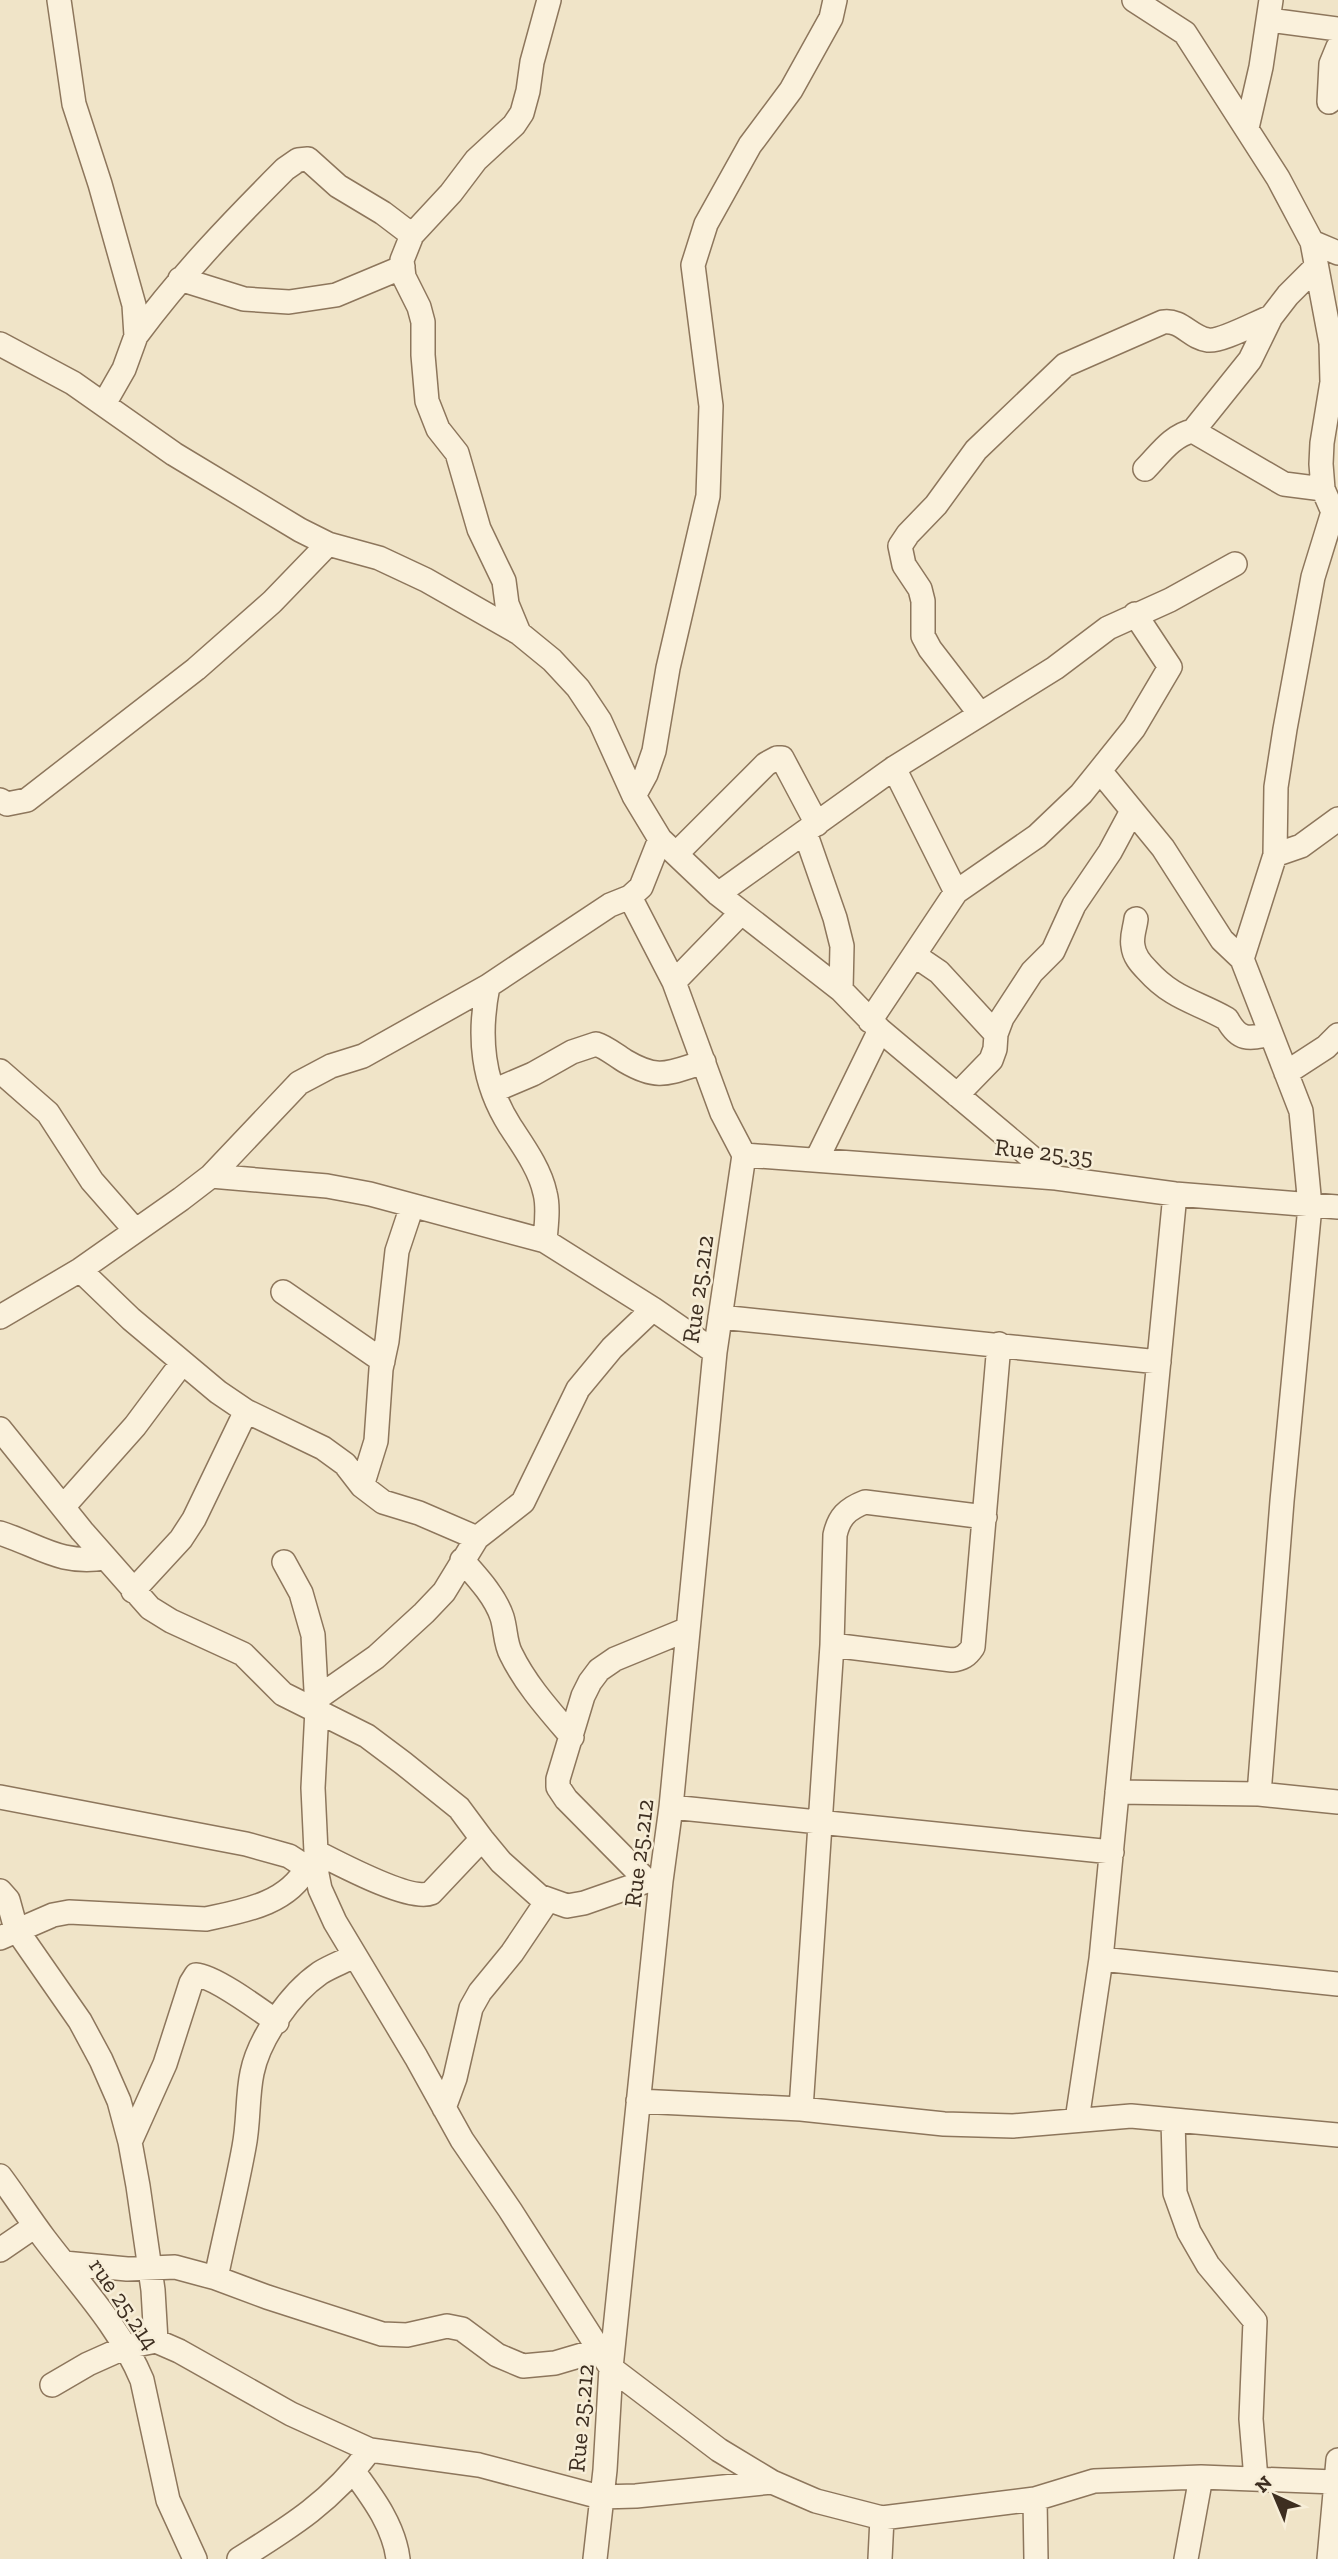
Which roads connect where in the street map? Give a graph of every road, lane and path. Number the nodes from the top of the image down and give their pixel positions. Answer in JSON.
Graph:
{"nodes":[{"id":1,"x":59,"y":0,"type":"edge"},
{"id":2,"x":549,"y":0,"type":"edge"},
{"id":3,"x":835,"y":0,"type":"edge"},
{"id":4,"x":1135,"y":0,"type":"edge"},
{"id":5,"x":1270,"y":10,"type":"edge"},
{"id":6,"x":1338,"y":29,"type":"edge"},
{"id":7,"x":1338,"y":47,"type":"edge"},
{"id":8,"x":1329,"y":102,"type":"dead end"},
{"id":9,"x":1247,"y":128,"type":"junction"},
{"id":10,"x":412,"y":234,"type":"junction"},
{"id":11,"x":1312,"y":242,"type":"junction"},
{"id":12,"x":1338,"y":253,"type":"edge"},
{"id":13,"x":403,"y":267,"type":"junction"},
{"id":14,"x":1316,"y":267,"type":"junction"},
{"id":15,"x":180,"y":279,"type":"junction"},
{"id":16,"x":1271,"y":317,"type":"junction"},
{"id":17,"x":135,"y":336,"type":"junction"},
{"id":18,"x":0,"y":344,"type":"edge"},
{"id":19,"x":104,"y":404,"type":"junction"},
{"id":20,"x":1193,"y":431,"type":"junction"},
{"id":21,"x":1145,"y":469,"type":"dead end"},
{"id":22,"x":1323,"y":489,"type":"junction"},
{"id":23,"x":1336,"y":513,"type":"edge"},
{"id":24,"x":328,"y":544,"type":"junction"},
{"id":25,"x":1235,"y":564,"type":"dead end"},
{"id":26,"x":1135,"y":614,"type":"junction"},
{"id":27,"x":519,"y":633,"type":"junction"},
{"id":28,"x":980,"y":714,"type":"junction"},
{"id":29,"x":894,"y":768,"type":"junction"},
{"id":30,"x":1100,"y":771,"type":"junction"},
{"id":31,"x":634,"y":796,"type":"junction"},
{"id":32,"x":0,"y":800,"type":"edge"},
{"id":33,"x":1132,"y":811,"type":"junction"},
{"id":34,"x":1338,"y":819,"type":"edge"},
{"id":35,"x":811,"y":828,"type":"junction"},
{"id":36,"x":668,"y":847,"type":"junction"},
{"id":37,"x":1275,"y":855,"type":"junction"},
{"id":38,"x":957,"y":892,"type":"junction"},
{"id":39,"x":718,"y":894,"type":"junction"},
{"id":40,"x":631,"y":897,"type":"junction"},
{"id":41,"x":741,"y":913,"type":"junction"},
{"id":42,"x":1136,"y":919,"type":"dead end"},
{"id":43,"x":914,"y":955,"type":"junction"},
{"id":44,"x":1242,"y":959,"type":"junction"},
{"id":45,"x":674,"y":982,"type":"junction"},
{"id":46,"x":488,"y":986,"type":"junction"},
{"id":47,"x":841,"y":990,"type":"junction"},
{"id":48,"x":875,"y":1025,"type":"junction"},
{"id":49,"x":996,"y":1034,"type":"junction"},
{"id":50,"x":1271,"y":1034,"type":"junction"},
{"id":51,"x":1338,"y":1035,"type":"edge"},
{"id":52,"x":704,"y":1062,"type":"junction"},
{"id":53,"x":0,"y":1071,"type":"edge"},
{"id":54,"x":1286,"y":1073,"type":"junction"},
{"id":55,"x":493,"y":1091,"type":"junction"},
{"id":56,"x":957,"y":1095,"type":"junction"},
{"id":57,"x":744,"y":1155,"type":"junction"},
{"id":58,"x":817,"y":1159,"type":"junction"},
{"id":59,"x":211,"y":1176,"type":"junction"},
{"id":60,"x":1056,"y":1178,"type":"junction"},
{"id":61,"x":1175,"y":1194,"type":"junction"},
{"id":62,"x":412,"y":1206,"type":"junction"},
{"id":63,"x":1310,"y":1206,"type":"junction"},
{"id":64,"x":1338,"y":1207,"type":"edge"},
{"id":65,"x":135,"y":1230,"type":"junction"},
{"id":66,"x":545,"y":1241,"type":"junction"},
{"id":67,"x":80,"y":1270,"type":"junction"},
{"id":68,"x":283,"y":1292,"type":"dead end"},
{"id":69,"x":653,"y":1309,"type":"junction"},
{"id":70,"x":0,"y":1317,"type":"edge"},
{"id":71,"x":720,"y":1317,"type":"junction"},
{"id":72,"x":999,"y":1344,"type":"junction"},
{"id":73,"x":715,"y":1352,"type":"junction"},
{"id":74,"x":383,"y":1361,"type":"junction"},
{"id":75,"x":1159,"y":1362,"type":"junction"},
{"id":76,"x":182,"y":1363,"type":"junction"},
{"id":77,"x":246,"y":1411,"type":"junction"},
{"id":78,"x":0,"y":1429,"type":"edge"},
{"id":79,"x":362,"y":1486,"type":"junction"},
{"id":80,"x":63,"y":1507,"type":"junction"},
{"id":81,"x":985,"y":1517,"type":"junction"},
{"id":82,"x":0,"y":1534,"type":"edge"},
{"id":83,"x":477,"y":1538,"type":"junction"},
{"id":84,"x":105,"y":1558,"type":"junction"},
{"id":85,"x":463,"y":1560,"type":"junction"},
{"id":86,"x":284,"y":1562,"type":"dead end"},
{"id":87,"x":133,"y":1591,"type":"junction"},
{"id":88,"x":688,"y":1629,"type":"junction"},
{"id":89,"x":832,"y":1645,"type":"junction"},
{"id":90,"x":316,"y":1704,"type":"junction"},
{"id":91,"x":572,"y":1737,"type":"junction"},
{"id":92,"x":1117,"y":1792,"type":"junction"},
{"id":93,"x":1259,"y":1794,"type":"junction"},
{"id":94,"x":0,"y":1797,"type":"edge"},
{"id":95,"x":1338,"y":1802,"type":"edge"},
{"id":96,"x":671,"y":1807,"type":"junction"},
{"id":97,"x":819,"y":1821,"type":"junction"},
{"id":98,"x":482,"y":1839,"type":"junction"},
{"id":99,"x":1112,"y":1852,"type":"junction"},
{"id":100,"x":313,"y":1864,"type":"junction"},
{"id":101,"x":654,"y":1881,"type":"junction"},
{"id":102,"x":0,"y":1891,"type":"edge"},
{"id":103,"x":547,"y":1901,"type":"junction"},
{"id":104,"x":8,"y":1933,"type":"edge"},
{"id":105,"x":354,"y":1956,"type":"junction"},
{"id":106,"x":1101,"y":1959,"type":"junction"},
{"id":107,"x":1338,"y":1984,"type":"edge"},
{"id":108,"x":277,"y":2022,"type":"junction"},
{"id":109,"x":638,"y":2101,"type":"junction"},
{"id":110,"x":444,"y":2108,"type":"junction"},
{"id":111,"x":801,"y":2109,"type":"junction"},
{"id":112,"x":1077,"y":2120,"type":"junction"},
{"id":113,"x":1173,"y":2120,"type":"junction"},
{"id":114,"x":1338,"y":2135,"type":"edge"},
{"id":115,"x":130,"y":2142,"type":"junction"},
{"id":116,"x":0,"y":2176,"type":"edge"},
{"id":117,"x":36,"y":2226,"type":"junction"},
{"id":118,"x":0,"y":2250,"type":"edge"},
{"id":119,"x":64,"y":2263,"type":"junction"},
{"id":120,"x":150,"y":2267,"type":"junction"},
{"id":121,"x":216,"y":2278,"type":"junction"},
{"id":122,"x":156,"y":2341,"type":"junction"},
{"id":123,"x":126,"y":2347,"type":"junction"},
{"id":124,"x":605,"y":2359,"type":"junction"},
{"id":125,"x":52,"y":2385,"type":"dead end"},
{"id":126,"x":370,"y":2450,"type":"junction"},
{"id":127,"x":1336,"y":2471,"type":"edge"},
{"id":128,"x":354,"y":2472,"type":"junction"},
{"id":129,"x":1201,"y":2477,"type":"junction"},
{"id":130,"x":1256,"y":2479,"type":"junction"},
{"id":131,"x":772,"y":2482,"type":"junction"},
{"id":132,"x":600,"y":2497,"type":"junction"},
{"id":133,"x":1035,"y":2499,"type":"junction"},
{"id":134,"x":882,"y":2518,"type":"junction"},
{"id":135,"x":195,"y":2559,"type":"edge"},
{"id":136,"x":239,"y":2559,"type":"edge"},
{"id":137,"x":398,"y":2559,"type":"edge"},
{"id":138,"x":595,"y":2559,"type":"edge"},
{"id":139,"x":880,"y":2559,"type":"edge"},
{"id":140,"x":1036,"y":2559,"type":"edge"},
{"id":141,"x":1186,"y":2559,"type":"edge"},
{"id":142,"x":1329,"y":2559,"type":"edge"}],
"edges":[{"from":1,"to":17,"type":"street"},
{"from":2,"to":10,"type":"street"},
{"from":3,"to":31,"type":"street"},
{"from":4,"to":9,"type":"street"},
{"from":5,"to":6,"type":"street"},
{"from":5,"to":9,"type":"street"},
{"from":7,"to":8,"type":"street"},
{"from":9,"to":11,"type":"street"},
{"from":10,"to":13,"type":"street"},
{"from":10,"to":15,"type":"street"},
{"from":11,"to":12,"type":"street"},
{"from":11,"to":14,"type":"street"},
{"from":13,"to":15,"type":"street"},
{"from":13,"to":27,"type":"street"},
{"from":14,"to":16,"type":"street"},
{"from":14,"to":22,"type":"street"},
{"from":15,"to":17,"type":"street"},
{"from":16,"to":20,"type":"street"},
{"from":16,"to":28,"type":"street"},
{"from":17,"to":19,"type":"street"},
{"from":18,"to":19,"type":"street"},
{"from":19,"to":24,"type":"street"},
{"from":20,"to":21,"type":"street"},
{"from":20,"to":22,"type":"street"},
{"from":22,"to":23,"type":"street"},
{"from":23,"to":37,"type":"street"},
{"from":24,"to":27,"type":"street"},
{"from":24,"to":32,"type":"street"},
{"from":25,"to":26,"type":"street"},
{"from":26,"to":28,"type":"street"},
{"from":26,"to":30,"type":"street"},
{"from":27,"to":31,"type":"street"},
{"from":28,"to":29,"type":"street"},
{"from":29,"to":35,"type":"street"},
{"from":29,"to":38,"type":"street"},
{"from":30,"to":33,"type":"street"},
{"from":30,"to":38,"type":"street"},
{"from":31,"to":36,"type":"street"},
{"from":33,"to":44,"type":"street"},
{"from":33,"to":49,"type":"street"},
{"from":34,"to":37,"type":"street"},
{"from":35,"to":36,"type":"street"},
{"from":35,"to":39,"type":"street"},
{"from":35,"to":47,"type":"street"},
{"from":36,"to":39,"type":"street"},
{"from":36,"to":40,"type":"street"},
{"from":37,"to":44,"type":"street"},
{"from":38,"to":43,"type":"street"},
{"from":39,"to":41,"type":"street"},
{"from":40,"to":45,"type":"street"},
{"from":40,"to":46,"type":"street"},
{"from":41,"to":45,"type":"street"},
{"from":41,"to":47,"type":"street"},
{"from":42,"to":50,"type":"street"},
{"from":43,"to":48,"type":"street"},
{"from":43,"to":49,"type":"street"},
{"from":44,"to":50,"type":"street"},
{"from":45,"to":52,"type":"street"},
{"from":46,"to":55,"type":"street"},
{"from":46,"to":59,"type":"street"},
{"from":47,"to":48,"type":"street"},
{"from":48,"to":56,"type":"street"},
{"from":48,"to":58,"type":"street"},
{"from":49,"to":56,"type":"street"},
{"from":50,"to":54,"type":"street"},
{"from":51,"to":54,"type":"street"},
{"from":52,"to":55,"type":"street"},
{"from":52,"to":57,"type":"street"},
{"from":53,"to":65,"type":"street"},
{"from":54,"to":63,"type":"street"},
{"from":55,"to":66,"type":"street"},
{"from":56,"to":60,"type":"street"},
{"from":57,"to":58,"type":"street","name":"Rue 25.35"},
{"from":57,"to":71,"type":"street","name":"Rue 25.212"},
{"from":58,"to":60,"type":"street","name":"Rue 25.35"},
{"from":59,"to":62,"type":"street"},
{"from":59,"to":65,"type":"street"},
{"from":60,"to":61,"type":"street","name":"Rue 25.35"},
{"from":61,"to":63,"type":"street","name":"Rue 25.35"},
{"from":61,"to":75,"type":"street"},
{"from":62,"to":66,"type":"street"},
{"from":62,"to":74,"type":"street"},
{"from":63,"to":64,"type":"street","name":"Rue 25.35"},
{"from":63,"to":93,"type":"street"},
{"from":65,"to":67,"type":"street"},
{"from":66,"to":69,"type":"street"},
{"from":67,"to":70,"type":"street"},
{"from":67,"to":76,"type":"street"},
{"from":68,"to":74,"type":"street"},
{"from":69,"to":73,"type":"street"},
{"from":69,"to":83,"type":"street"},
{"from":71,"to":72,"type":"street"},
{"from":71,"to":73,"type":"street","name":"Rue 25.212"},
{"from":72,"to":75,"type":"street"},
{"from":72,"to":81,"type":"street"},
{"from":73,"to":88,"type":"street","name":"Rue 25.212"},
{"from":74,"to":79,"type":"street"},
{"from":75,"to":92,"type":"street"},
{"from":76,"to":77,"type":"street"},
{"from":76,"to":80,"type":"street"},
{"from":77,"to":79,"type":"street"},
{"from":77,"to":87,"type":"street"},
{"from":78,"to":80,"type":"street"},
{"from":79,"to":83,"type":"street"},
{"from":80,"to":84,"type":"street"},
{"from":81,"to":89,"type":"street"},
{"from":81,"to":89,"type":"street"},
{"from":82,"to":84,"type":"street"},
{"from":83,"to":85,"type":"street"},
{"from":84,"to":87,"type":"street"},
{"from":85,"to":90,"type":"street"},
{"from":85,"to":91,"type":"street"},
{"from":86,"to":90,"type":"street"},
{"from":87,"to":90,"type":"street"},
{"from":88,"to":91,"type":"street"},
{"from":88,"to":96,"type":"street","name":"Rue 25.212"},
{"from":89,"to":97,"type":"street"},
{"from":90,"to":98,"type":"street"},
{"from":90,"to":100,"type":"street"},
{"from":91,"to":101,"type":"street"},
{"from":92,"to":93,"type":"street"},
{"from":92,"to":99,"type":"street"},
{"from":93,"to":95,"type":"street"},
{"from":94,"to":100,"type":"street"},
{"from":96,"to":97,"type":"street"},
{"from":96,"to":101,"type":"street","name":"Rue 25.212"},
{"from":97,"to":99,"type":"street"},
{"from":97,"to":111,"type":"street"},
{"from":98,"to":100,"type":"street"},
{"from":98,"to":103,"type":"street"},
{"from":99,"to":106,"type":"street"},
{"from":100,"to":104,"type":"street"},
{"from":100,"to":105,"type":"street"},
{"from":101,"to":103,"type":"street"},
{"from":101,"to":109,"type":"street","name":"Rue 25.212"},
{"from":102,"to":104,"type":"street"},
{"from":103,"to":110,"type":"street"},
{"from":104,"to":115,"type":"street"},
{"from":105,"to":108,"type":"street"},
{"from":105,"to":110,"type":"street"},
{"from":106,"to":107,"type":"street"},
{"from":106,"to":112,"type":"street"},
{"from":108,"to":115,"type":"street"},
{"from":108,"to":121,"type":"street"},
{"from":109,"to":111,"type":"street"},
{"from":109,"to":124,"type":"street","name":"Rue 25.212"},
{"from":110,"to":124,"type":"street"},
{"from":111,"to":112,"type":"street"},
{"from":112,"to":113,"type":"street"},
{"from":113,"to":114,"type":"street"},
{"from":113,"to":130,"type":"street"},
{"from":115,"to":120,"type":"street"},
{"from":116,"to":117,"type":"street","name":"rue 25.214"},
{"from":117,"to":118,"type":"street"},
{"from":117,"to":119,"type":"street","name":"rue 25.214"},
{"from":119,"to":120,"type":"street"},
{"from":119,"to":123,"type":"street","name":"rue 25.214"},
{"from":120,"to":121,"type":"street"},
{"from":120,"to":122,"type":"street"},
{"from":121,"to":124,"type":"street"},
{"from":122,"to":123,"type":"street"},
{"from":122,"to":126,"type":"street"},
{"from":123,"to":125,"type":"street"},
{"from":123,"to":135,"type":"street","name":"rue 25.214"},
{"from":124,"to":131,"type":"street"},
{"from":124,"to":132,"type":"street","name":"Rue 25.212"},
{"from":126,"to":128,"type":"street"},
{"from":126,"to":132,"type":"street"},
{"from":127,"to":130,"type":"street"},
{"from":127,"to":142,"type":"street"},
{"from":128,"to":136,"type":"street"},
{"from":128,"to":137,"type":"street"},
{"from":129,"to":130,"type":"street"},
{"from":129,"to":133,"type":"street"},
{"from":129,"to":141,"type":"street"},
{"from":131,"to":132,"type":"street"},
{"from":131,"to":134,"type":"street"},
{"from":132,"to":138,"type":"street","name":"Rue 25.212"},
{"from":133,"to":134,"type":"street"},
{"from":133,"to":140,"type":"street"},
{"from":134,"to":139,"type":"street"}]}
